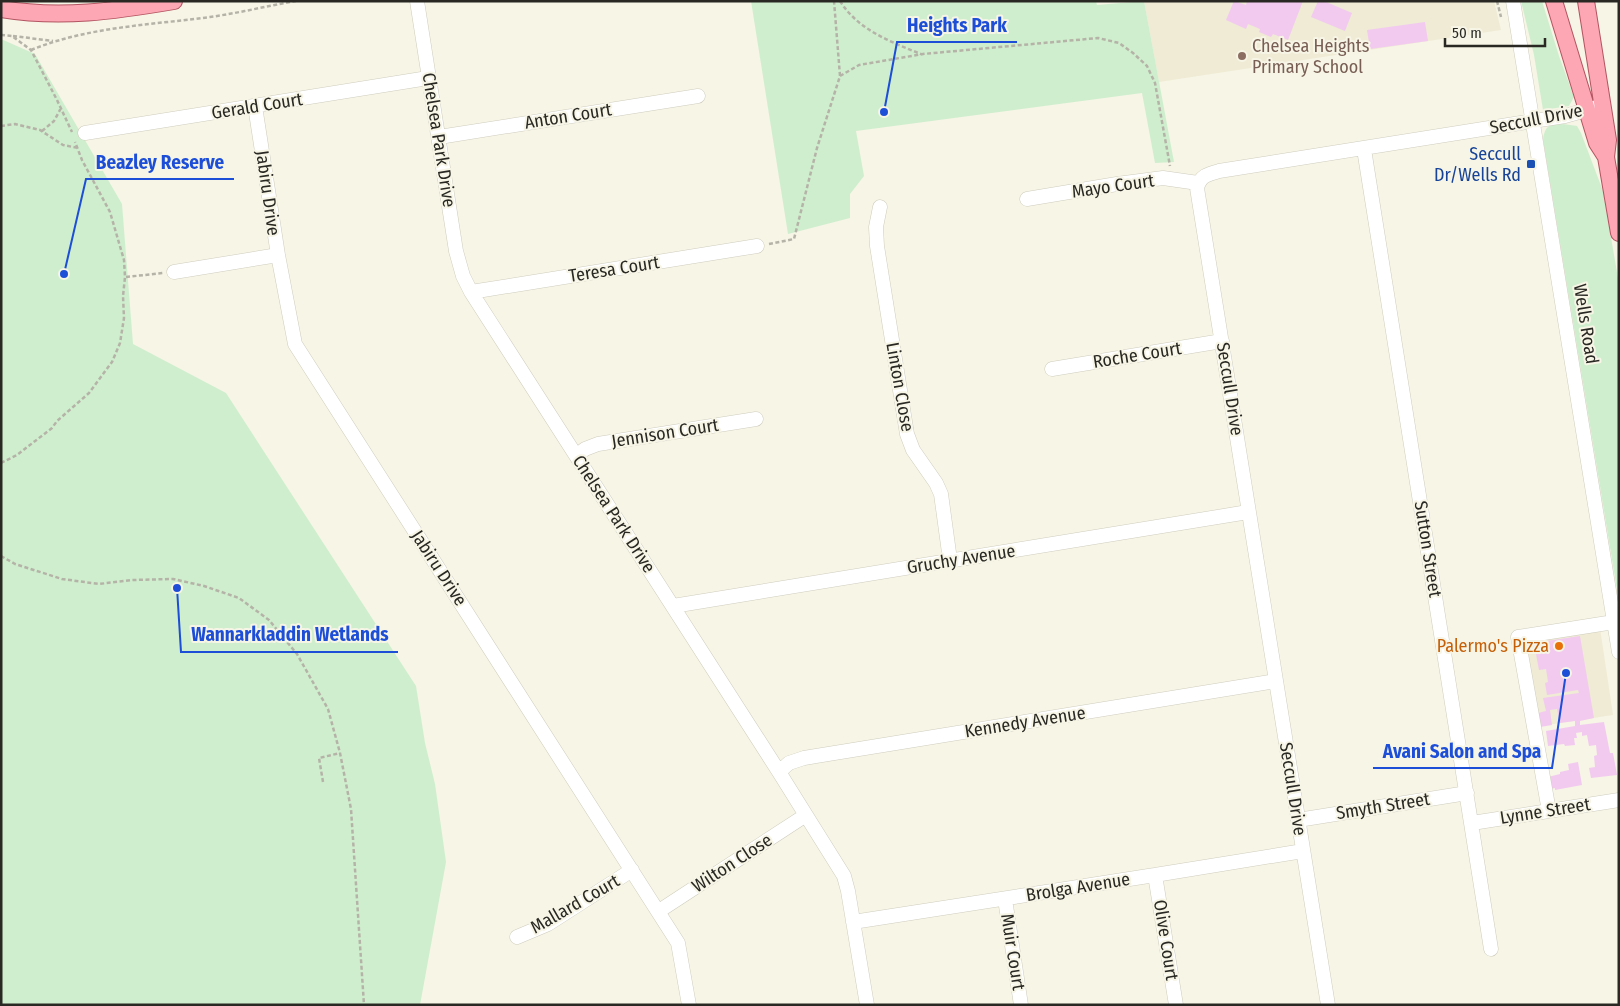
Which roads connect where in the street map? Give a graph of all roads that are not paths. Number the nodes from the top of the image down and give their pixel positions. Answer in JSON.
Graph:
{"nodes":[{"id":1,"x":417,"y":1,"type":"edge"},
{"id":2,"x":1513,"y":1,"type":"edge"},
{"id":3,"x":1554,"y":1,"type":"edge"},
{"id":4,"x":1586,"y":1,"type":"edge"},
{"id":5,"x":167,"y":2,"type":"edge"},
{"id":6,"x":2,"y":12,"type":"edge"},
{"id":7,"x":428,"y":78,"type":"junction"},
{"id":8,"x":698,"y":96,"type":"dead end"},
{"id":9,"x":1603,"y":105,"type":"junction"},
{"id":10,"x":256,"y":106,"type":"junction"},
{"id":11,"x":1587,"y":110,"type":"junction"},
{"id":12,"x":1532,"y":121,"type":"junction"},
{"id":13,"x":85,"y":133,"type":"dead end"},
{"id":14,"x":438,"y":137,"type":"junction"},
{"id":15,"x":1364,"y":148,"type":"junction"},
{"id":16,"x":1606,"y":157,"type":"junction"},
{"id":17,"x":1198,"y":182,"type":"junction"},
{"id":18,"x":1027,"y":199,"type":"dead end"},
{"id":19,"x":880,"y":207,"type":"dead end"},
{"id":20,"x":1619,"y":233,"type":"edge"},
{"id":21,"x":757,"y":246,"type":"road end"},
{"id":22,"x":278,"y":255,"type":"junction"},
{"id":23,"x":174,"y":272,"type":"road end"},
{"id":24,"x":471,"y":292,"type":"junction"},
{"id":25,"x":1222,"y":341,"type":"junction"},
{"id":26,"x":1052,"y":369,"type":"dead end"},
{"id":27,"x":756,"y":419,"type":"dead end"},
{"id":28,"x":577,"y":455,"type":"junction"},
{"id":29,"x":1248,"y":512,"type":"junction"},
{"id":30,"x":950,"y":560,"type":"junction"},
{"id":31,"x":673,"y":606,"type":"junction"},
{"id":32,"x":1614,"y":622,"type":"junction"},
{"id":33,"x":1619,"y":652,"type":"edge"},
{"id":34,"x":1276,"y":681,"type":"junction"},
{"id":35,"x":779,"y":772,"type":"junction"},
{"id":36,"x":1467,"y":792,"type":"junction"},
{"id":37,"x":1619,"y":800,"type":"edge"},
{"id":38,"x":1548,"y":811,"type":"junction"},
{"id":39,"x":806,"y":815,"type":"junction"},
{"id":40,"x":1298,"y":820,"type":"junction"},
{"id":41,"x":1472,"y":823,"type":"junction"},
{"id":42,"x":1303,"y":851,"type":"junction"},
{"id":43,"x":632,"y":870,"type":"junction"},
{"id":44,"x":1155,"y":875,"type":"junction"},
{"id":45,"x":1005,"y":899,"type":"junction"},
{"id":46,"x":659,"y":911,"type":"junction"},
{"id":47,"x":853,"y":922,"type":"junction"},
{"id":48,"x":517,"y":937,"type":"dead end"},
{"id":49,"x":1491,"y":949,"type":"dead end"},
{"id":50,"x":689,"y":1005,"type":"edge"},
{"id":51,"x":867,"y":1005,"type":"edge"},
{"id":52,"x":1021,"y":1005,"type":"edge"},
{"id":53,"x":1176,"y":1005,"type":"edge"},
{"id":54,"x":1328,"y":1005,"type":"edge"}],
"edges":[{"from":1,"to":7,"type":"street","name":"Chelsea Park Drive"},
{"from":2,"to":12,"type":"street","name":"Wells Road"},
{"from":3,"to":11,"type":"main road"},
{"from":4,"to":9,"type":"main road"},
{"from":5,"to":6,"type":"main road"},
{"from":7,"to":10,"type":"street","name":"Gerald Court"},
{"from":7,"to":14,"type":"street","name":"Chelsea Park Drive"},
{"from":8,"to":14,"type":"street","name":"Anton Court"},
{"from":9,"to":11,"type":"street","name":"Seccull Drive"},
{"from":9,"to":16,"type":"main road"},
{"from":10,"to":13,"type":"street","name":"Gerald Court"},
{"from":10,"to":22,"type":"street","name":"Jabiru Drive"},
{"from":11,"to":12,"type":"street","name":"Seccull Drive"},
{"from":11,"to":16,"type":"main road"},
{"from":12,"to":15,"type":"street","name":"Seccull Drive"},
{"from":12,"to":32,"type":"street","name":"Wells Road"},
{"from":14,"to":24,"type":"street","name":"Chelsea Park Drive"},
{"from":15,"to":17,"type":"street","name":"Seccull Drive"},
{"from":15,"to":36,"type":"street","name":"Sutton Street"},
{"from":16,"to":20,"type":"main road"},
{"from":17,"to":18,"type":"street","name":"Mayo Court"},
{"from":17,"to":25,"type":"street","name":"Seccull Drive"},
{"from":19,"to":30,"type":"street","name":"Linton Close"},
{"from":21,"to":24,"type":"street","name":"Teresa Court"},
{"from":22,"to":23,"type":"street"},
{"from":22,"to":43,"type":"street","name":"Jabiru Drive"},
{"from":24,"to":28,"type":"street","name":"Chelsea Park Drive"},
{"from":25,"to":26,"type":"street","name":"Roche Court"},
{"from":25,"to":29,"type":"street","name":"Seccull Drive"},
{"from":27,"to":28,"type":"street","name":"Jennison Court"},
{"from":28,"to":31,"type":"street","name":"Chelsea Park Drive"},
{"from":29,"to":30,"type":"street","name":"Gruchy Avenue"},
{"from":29,"to":34,"type":"street","name":"Seccull Drive"},
{"from":30,"to":31,"type":"street","name":"Gruchy Avenue"},
{"from":31,"to":35,"type":"street","name":"Chelsea Park Drive"},
{"from":32,"to":33,"type":"street","name":"Wells Road"},
{"from":32,"to":38,"type":"street"},
{"from":34,"to":35,"type":"street","name":"Kennedy Avenue"},
{"from":34,"to":40,"type":"street","name":"Seccull Drive"},
{"from":35,"to":39,"type":"street","name":"Chelsea Park Drive"},
{"from":36,"to":40,"type":"street","name":"Smyth Street"},
{"from":36,"to":41,"type":"street","name":"Sutton Street"},
{"from":37,"to":38,"type":"street","name":"Lynne Street"},
{"from":38,"to":41,"type":"street","name":"Lynne Street"},
{"from":39,"to":46,"type":"street","name":"Wilton Close"},
{"from":39,"to":47,"type":"street","name":"Chelsea Park Drive"},
{"from":40,"to":42,"type":"street","name":"Seccull Drive"},
{"from":41,"to":49,"type":"street","name":"Sutton Street"},
{"from":42,"to":44,"type":"street","name":"Brolga Avenue"},
{"from":42,"to":54,"type":"street","name":"Seccull Drive"},
{"from":43,"to":46,"type":"street","name":"Jabiru Drive"},
{"from":43,"to":48,"type":"street","name":"Mallard Court"},
{"from":44,"to":45,"type":"street","name":"Brolga Avenue"},
{"from":44,"to":53,"type":"street","name":"Olive Court"},
{"from":45,"to":47,"type":"street","name":"Brolga Avenue"},
{"from":45,"to":52,"type":"street","name":"Muir Court"},
{"from":46,"to":50,"type":"street","name":"Jabiru Drive"},
{"from":47,"to":51,"type":"street","name":"Chelsea Park Drive"}]}
